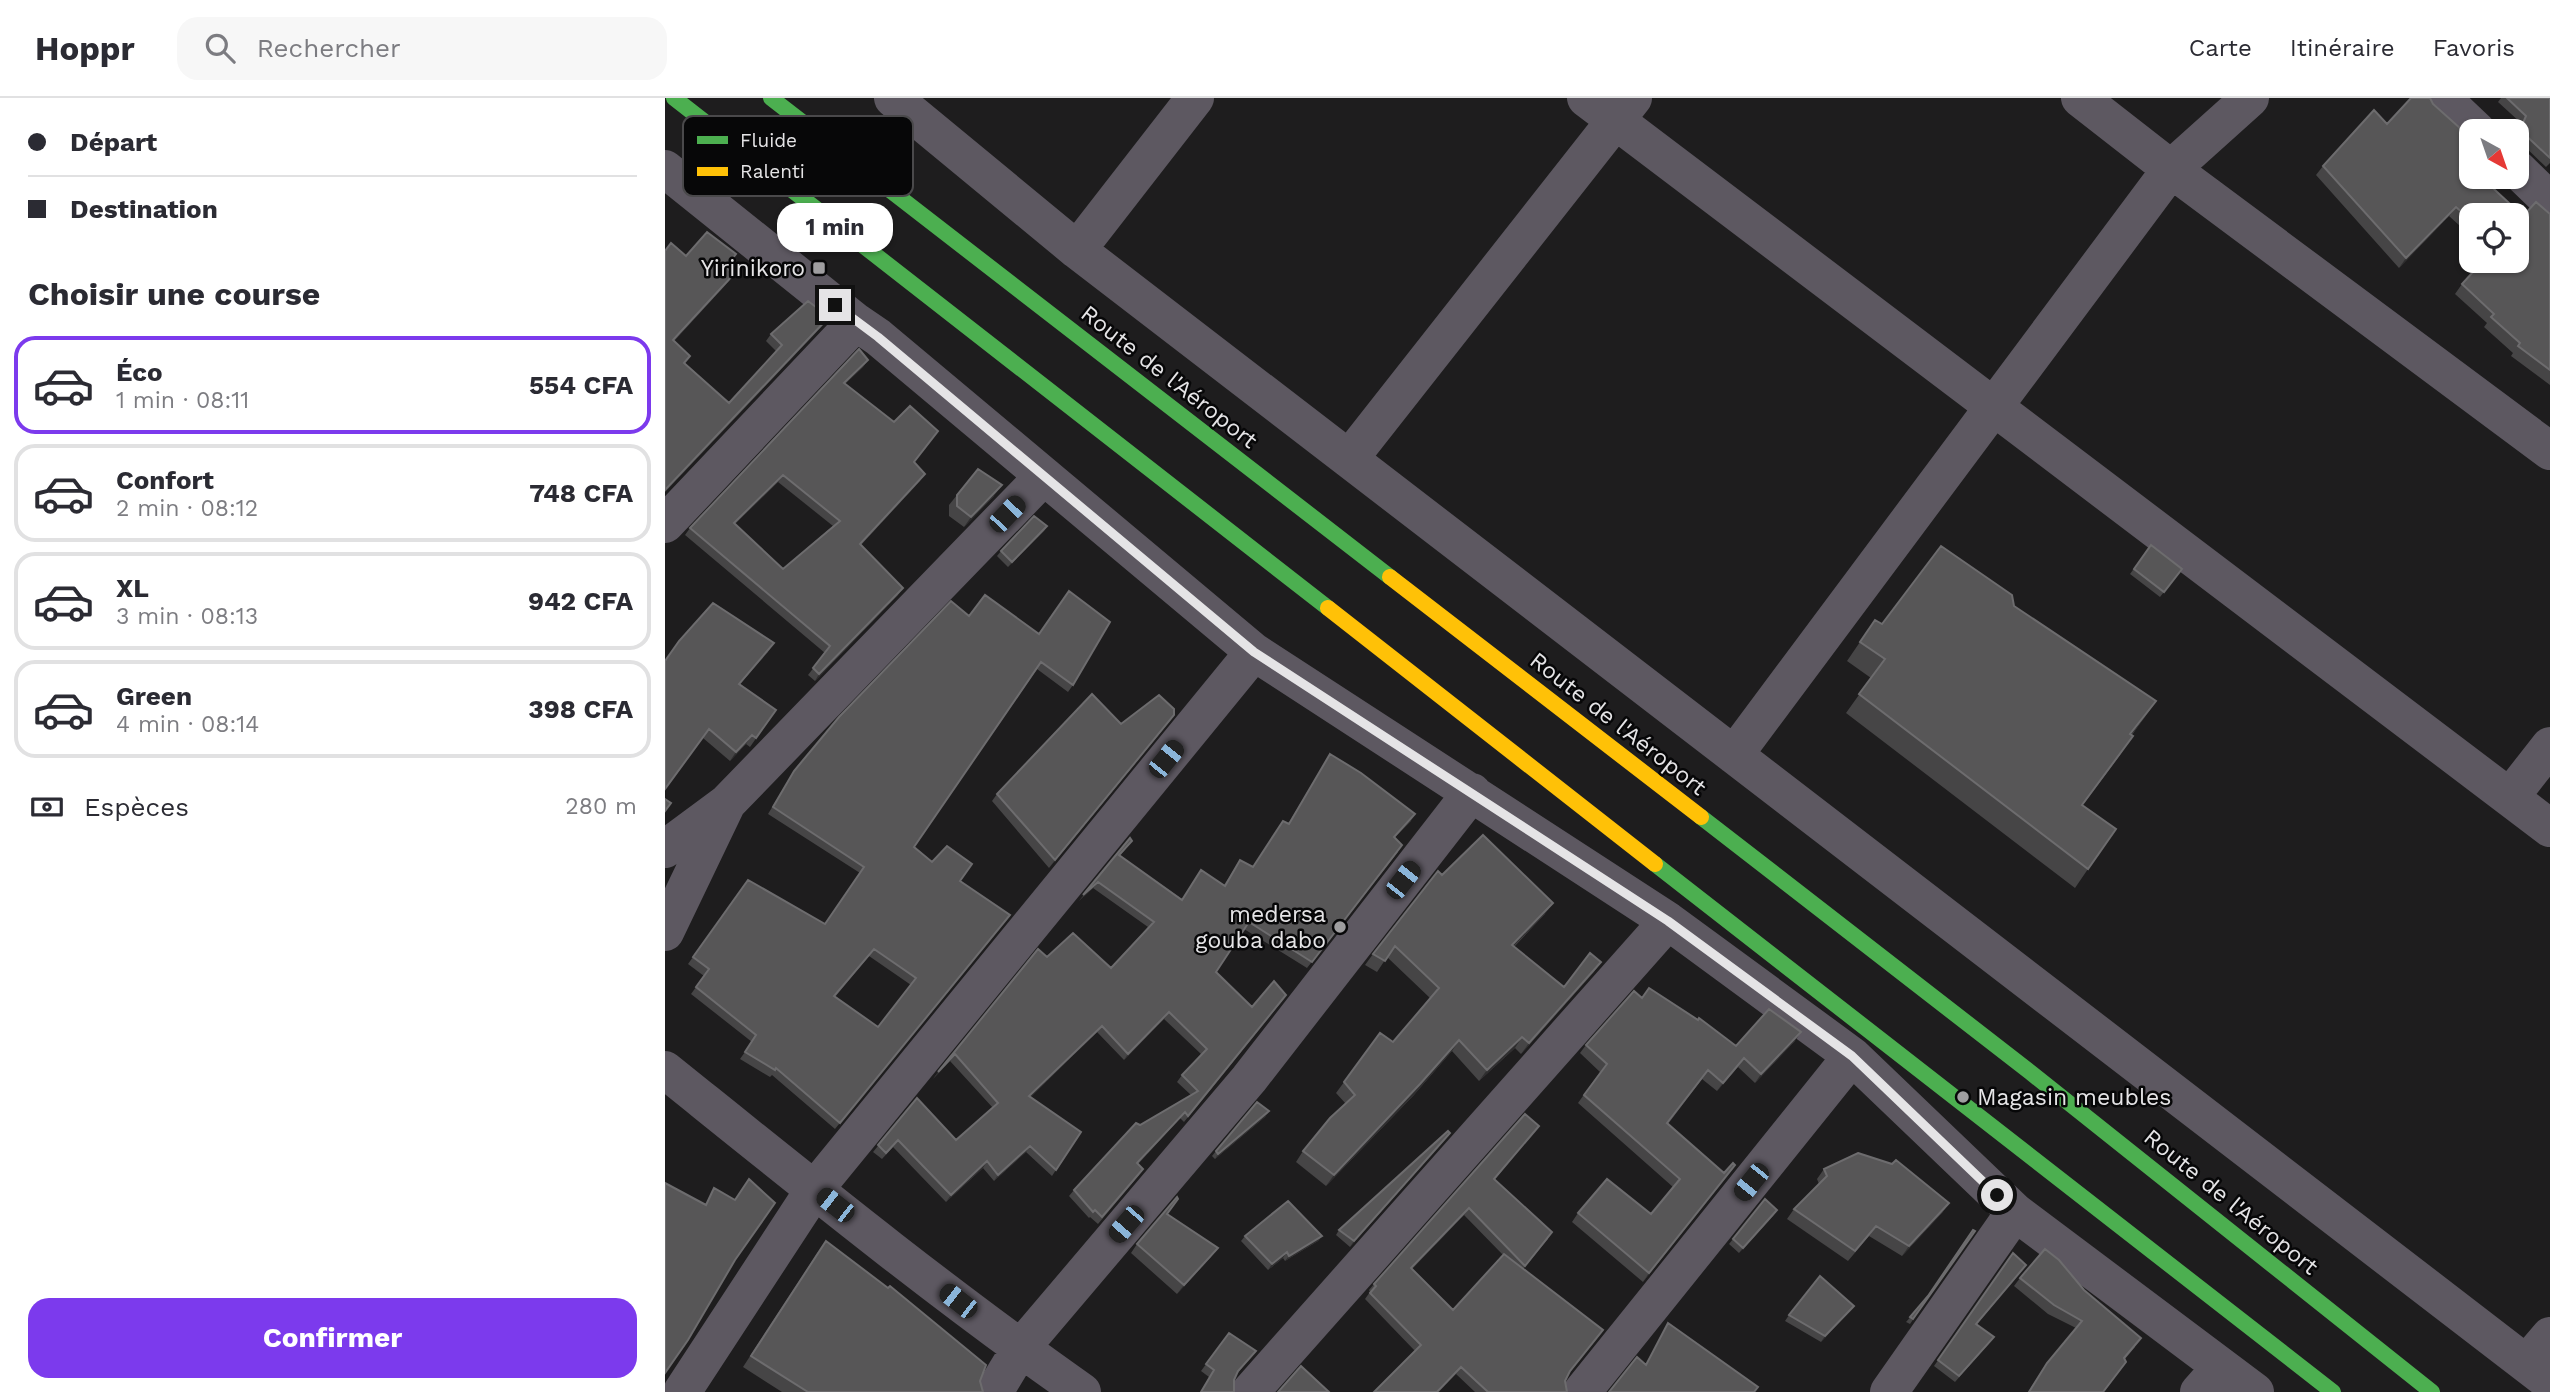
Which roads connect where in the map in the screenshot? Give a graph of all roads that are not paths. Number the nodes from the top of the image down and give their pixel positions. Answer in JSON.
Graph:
{"nodes":[{"id":1,"x":674,"y":98,"type":"edge"},
{"id":2,"x":771,"y":98,"type":"edge"},
{"id":3,"x":893,"y":98,"type":"edge"},
{"id":4,"x":1195,"y":98,"type":"edge"},
{"id":5,"x":1586,"y":98,"type":"edge"},
{"id":6,"x":2080,"y":98,"type":"edge"},
{"id":7,"x":2250,"y":98,"type":"edge"},
{"id":8,"x":2442,"y":98,"type":"edge"},
{"id":9,"x":1624,"y":110,"type":"edge"},
{"id":10,"x":697,"y":116,"type":"edge"},
{"id":11,"x":794,"y":116,"type":"edge"},
{"id":12,"x":2464,"y":119,"type":"edge"},
{"id":13,"x":665,"y":169,"type":"edge"},
{"id":14,"x":2171,"y":169,"type":"junction"},
{"id":15,"x":2529,"y":181,"type":"edge"},
{"id":16,"x":683,"y":183,"type":"edge"},
{"id":17,"x":699,"y":196,"type":"edge"},
{"id":18,"x":800,"y":196,"type":"edge"},
{"id":19,"x":898,"y":196,"type":"edge"},
{"id":20,"x":2550,"y":201,"type":"edge"},
{"id":21,"x":1077,"y":250,"type":"junction"},
{"id":22,"x":856,"y":322,"type":"junction"},
{"id":23,"x":1994,"y":407,"type":"junction"},
{"id":24,"x":2550,"y":451,"type":"edge"},
{"id":25,"x":1349,"y":458,"type":"junction"},
{"id":26,"x":1044,"y":475,"type":"junction"},
{"id":27,"x":665,"y":524,"type":"edge"},
{"id":28,"x":1254,"y":652,"type":"junction"},
{"id":29,"x":2550,"y":746,"type":"edge"},
{"id":30,"x":1734,"y":755,"type":"junction"},
{"id":31,"x":1472,"y":792,"type":"junction"},
{"id":32,"x":2509,"y":797,"type":"junction"},
{"id":33,"x":727,"y":803,"type":"junction"},
{"id":34,"x":2550,"y":828,"type":"edge"},
{"id":35,"x":665,"y":849,"type":"edge"},
{"id":36,"x":1668,"y":921,"type":"junction"},
{"id":37,"x":665,"y":932,"type":"edge"},
{"id":38,"x":1852,"y":1056,"type":"junction"},
{"id":39,"x":665,"y":1070,"type":"edge"},
{"id":40,"x":814,"y":1189,"type":"junction"},
{"id":41,"x":2015,"y":1212,"type":"junction"},
{"id":42,"x":1020,"y":1349,"type":"junction"},
{"id":43,"x":2542,"y":1360,"type":"edge"},
{"id":44,"x":2210,"y":1379,"type":"edge"},
{"id":45,"x":682,"y":1392,"type":"edge"},
{"id":46,"x":994,"y":1392,"type":"edge"},
{"id":47,"x":1082,"y":1392,"type":"edge"},
{"id":48,"x":1249,"y":1392,"type":"edge"},
{"id":49,"x":1583,"y":1392,"type":"edge"},
{"id":50,"x":1889,"y":1392,"type":"edge"},
{"id":51,"x":2255,"y":1392,"type":"edge"},
{"id":52,"x":2333,"y":1392,"type":"edge"},
{"id":53,"x":2432,"y":1392,"type":"edge"}],
"edges":[{"from":1,"to":10,"type":"highway"},
{"from":2,"to":11,"type":"highway","name":"Route de l'Aéroport"},
{"from":3,"to":21,"type":"street"},
{"from":4,"to":21,"type":"street"},
{"from":5,"to":9,"type":"street"},
{"from":6,"to":14,"type":"street"},
{"from":7,"to":14,"type":"street"},
{"from":8,"to":12,"type":"street"},
{"from":9,"to":23,"type":"street"},
{"from":9,"to":25,"type":"street"},
{"from":13,"to":16,"type":"street"},
{"from":14,"to":23,"type":"street"},
{"from":14,"to":24,"type":"street"},
{"from":15,"to":20,"type":"street"},
{"from":17,"to":22,"type":"street"},
{"from":18,"to":52,"type":"highway"},
{"from":19,"to":53,"type":"highway","name":"Route de l'Aéroport"},
{"from":21,"to":25,"type":"street"},
{"from":22,"to":26,"type":"street"},
{"from":22,"to":27,"type":"street"},
{"from":23,"to":30,"type":"street"},
{"from":23,"to":32,"type":"street"},
{"from":25,"to":30,"type":"street"},
{"from":26,"to":28,"type":"street"},
{"from":26,"to":33,"type":"street"},
{"from":28,"to":31,"type":"street"},
{"from":28,"to":40,"type":"street"},
{"from":29,"to":32,"type":"street"},
{"from":30,"to":43,"type":"street"},
{"from":31,"to":36,"type":"street"},
{"from":31,"to":42,"type":"street"},
{"from":32,"to":34,"type":"street"},
{"from":33,"to":35,"type":"street"},
{"from":33,"to":37,"type":"street"},
{"from":36,"to":38,"type":"street"},
{"from":36,"to":48,"type":"street"},
{"from":38,"to":41,"type":"street"},
{"from":38,"to":49,"type":"street"},
{"from":39,"to":40,"type":"street"},
{"from":40,"to":42,"type":"street"},
{"from":40,"to":45,"type":"street"},
{"from":41,"to":44,"type":"street"},
{"from":41,"to":50,"type":"street"},
{"from":42,"to":46,"type":"street"},
{"from":42,"to":47,"type":"street"},
{"from":44,"to":51,"type":"street"}]}
